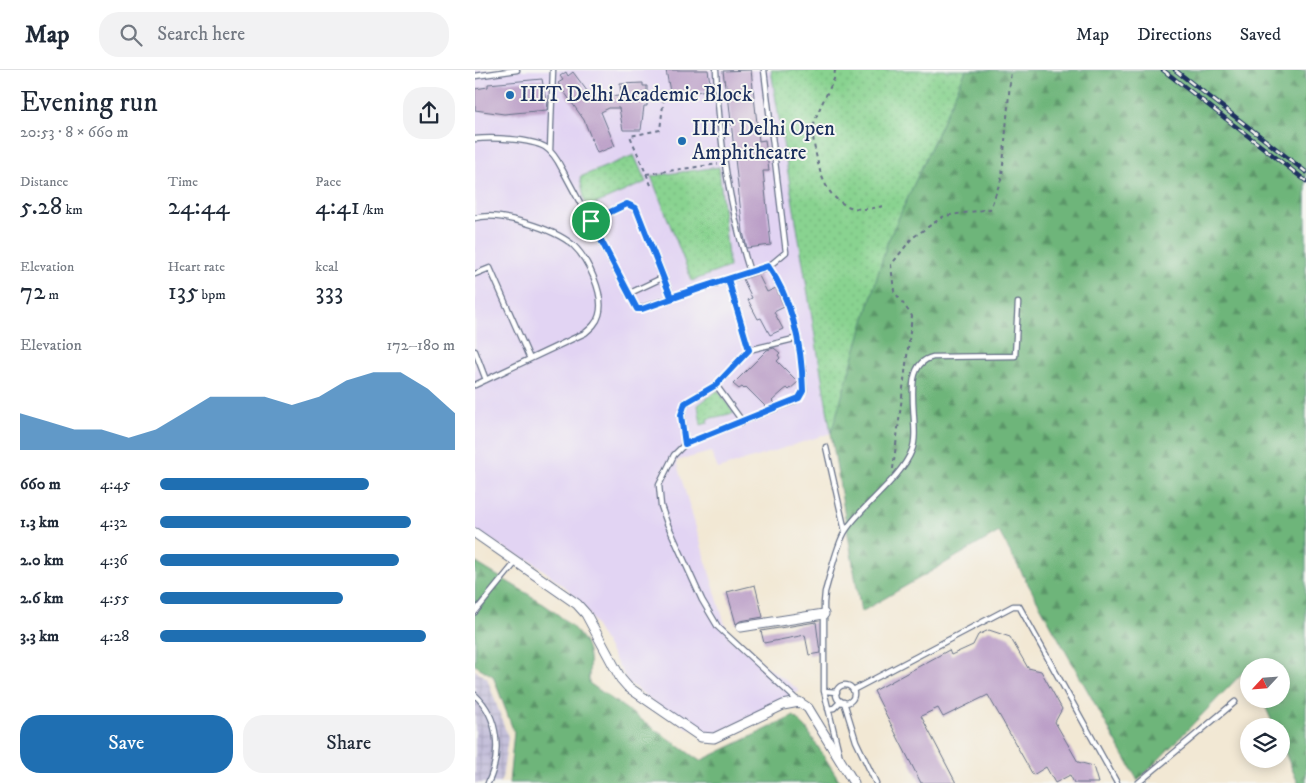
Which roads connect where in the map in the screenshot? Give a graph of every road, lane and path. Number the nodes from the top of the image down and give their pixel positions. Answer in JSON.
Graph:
{"nodes":[{"id":1,"x":517,"y":70,"type":"edge"},
{"id":2,"x":553,"y":70,"type":"edge"},
{"id":3,"x":716,"y":70,"type":"edge"},
{"id":4,"x":764,"y":70,"type":"edge"},
{"id":5,"x":835,"y":70,"type":"edge"},
{"id":6,"x":1011,"y":70,"type":"edge"},
{"id":7,"x":475,"y":76,"type":"edge"},
{"id":8,"x":664,"y":97,"type":"dead end"},
{"id":9,"x":475,"y":139,"type":"edge"},
{"id":10,"x":549,"y":150,"type":"junction"},
{"id":11,"x":725,"y":163,"type":"junction"},
{"id":12,"x":646,"y":174,"type":"junction"},
{"id":13,"x":651,"y":185,"type":"dead end"},
{"id":14,"x":886,"y":205,"type":"dead end"},
{"id":15,"x":475,"y":218,"type":"edge"},
{"id":16,"x":591,"y":221,"type":"junction"},
{"id":17,"x":768,"y":266,"type":"junction"},
{"id":18,"x":750,"y":272,"type":"junction"},
{"id":19,"x":475,"y":274,"type":"edge"},
{"id":20,"x":664,"y":277,"type":"junction"},
{"id":21,"x":728,"y":279,"type":"junction"},
{"id":22,"x":628,"y":294,"type":"junction"},
{"id":23,"x":671,"y":297,"type":"junction"},
{"id":24,"x":1019,"y":303,"type":"dead end"},
{"id":25,"x":798,"y":338,"type":"junction"},
{"id":26,"x":749,"y":350,"type":"junction"},
{"id":27,"x":475,"y":351,"type":"edge"},
{"id":28,"x":529,"y":359,"type":"junction"},
{"id":29,"x":486,"y":380,"type":"junction"},
{"id":30,"x":475,"y":385,"type":"edge"},
{"id":31,"x":716,"y":385,"type":"junction"},
{"id":32,"x":742,"y":421,"type":"junction"},
{"id":33,"x":685,"y":444,"type":"junction"},
{"id":34,"x":826,"y":447,"type":"dead end"},
{"id":35,"x":891,"y":479,"type":"junction"},
{"id":36,"x":845,"y":531,"type":"junction"},
{"id":37,"x":475,"y":533,"type":"edge"},
{"id":38,"x":517,"y":561,"type":"junction"},
{"id":39,"x":475,"y":612,"type":"edge"},
{"id":40,"x":824,"y":614,"type":"junction"},
{"id":41,"x":741,"y":627,"type":"dead end"},
{"id":42,"x":853,"y":690,"type":"junction"},
{"id":43,"x":824,"y":691,"type":"junction"},
{"id":44,"x":837,"y":692,"type":"junction"},
{"id":45,"x":475,"y":695,"type":"edge"},
{"id":46,"x":799,"y":702,"type":"junction"},
{"id":47,"x":842,"y":702,"type":"junction"},
{"id":48,"x":1235,"y":702,"type":"dead end"},
{"id":49,"x":828,"y":709,"type":"junction"},
{"id":50,"x":841,"y":761,"type":"junction"},
{"id":51,"x":488,"y":783,"type":"edge"},
{"id":52,"x":854,"y":783,"type":"edge"},
{"id":53,"x":876,"y":783,"type":"edge"},
{"id":54,"x":1117,"y":783,"type":"edge"},
{"id":55,"x":1138,"y":783,"type":"edge"}],
"edges":[{"from":1,"to":7,"type":"lane"},
{"from":2,"to":10,"type":"lane"},
{"from":3,"to":11,"type":"lane"},
{"from":4,"to":17,"type":"lane"},
{"from":5,"to":14,"type":"path"},
{"from":6,"to":35,"type":"path"},
{"from":8,"to":12,"type":"path"},
{"from":9,"to":10,"type":"lane"},
{"from":10,"to":16,"type":"lane"},
{"from":11,"to":12,"type":"path"},
{"from":11,"to":18,"type":"lane"},
{"from":12,"to":13,"type":"path"},
{"from":15,"to":28,"type":"lane"},
{"from":16,"to":20,"type":"lane"},
{"from":16,"to":22,"type":"lane"},
{"from":17,"to":18,"type":"lane"},
{"from":17,"to":25,"type":"lane"},
{"from":18,"to":21,"type":"lane"},
{"from":19,"to":28,"type":"lane"},
{"from":20,"to":22,"type":"lane"},
{"from":20,"to":23,"type":"lane"},
{"from":21,"to":23,"type":"lane"},
{"from":21,"to":26,"type":"lane"},
{"from":22,"to":23,"type":"lane"},
{"from":24,"to":35,"type":"lane"},
{"from":25,"to":26,"type":"lane"},
{"from":25,"to":32,"type":"lane"},
{"from":26,"to":31,"type":"lane"},
{"from":27,"to":29,"type":"lane"},
{"from":28,"to":29,"type":"lane"},
{"from":29,"to":30,"type":"lane"},
{"from":31,"to":32,"type":"lane"},
{"from":31,"to":33,"type":"lane"},
{"from":32,"to":33,"type":"lane"},
{"from":33,"to":46,"type":"lane"},
{"from":34,"to":36,"type":"lane"},
{"from":35,"to":36,"type":"lane"},
{"from":36,"to":40,"type":"lane"},
{"from":37,"to":38,"type":"street"},
{"from":38,"to":39,"type":"lane"},
{"from":38,"to":46,"type":"street"},
{"from":40,"to":41,"type":"street"},
{"from":40,"to":43,"type":"lane"},
{"from":42,"to":44,"type":"lane"},
{"from":42,"to":47,"type":"lane"},
{"from":42,"to":54,"type":"lane"},
{"from":43,"to":44,"type":"lane"},
{"from":43,"to":49,"type":"lane"},
{"from":44,"to":47,"type":"lane"},
{"from":45,"to":51,"type":"lane"},
{"from":46,"to":50,"type":"street"},
{"from":47,"to":49,"type":"lane"},
{"from":47,"to":53,"type":"lane"},
{"from":48,"to":55,"type":"lane"},
{"from":49,"to":50,"type":"lane"},
{"from":50,"to":52,"type":"street"}]}
